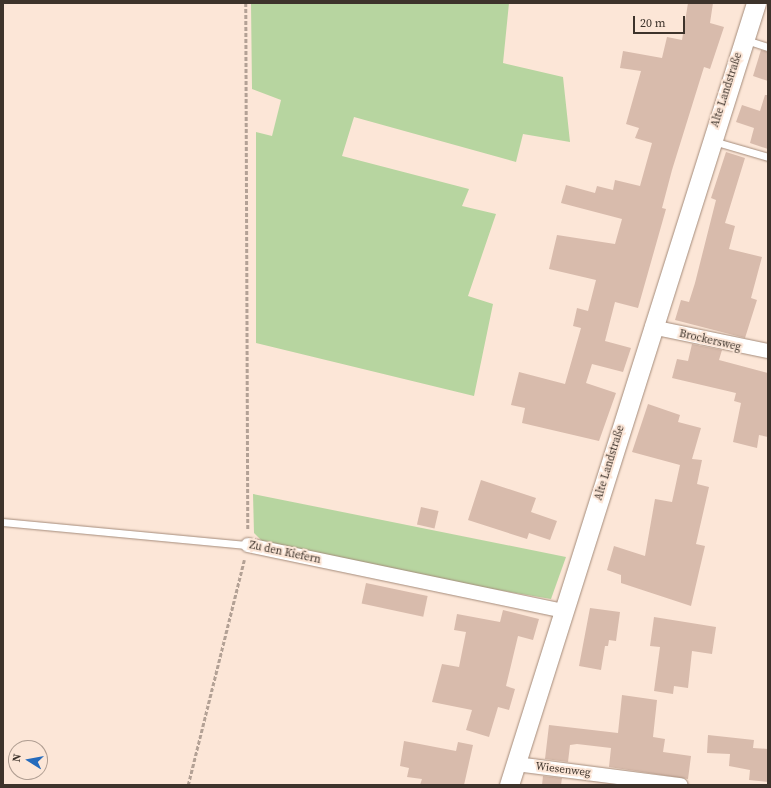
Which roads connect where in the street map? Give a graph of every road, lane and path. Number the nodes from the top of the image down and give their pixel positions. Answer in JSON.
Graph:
{"nodes":[{"id":1,"x":246,"y":3,"type":"edge"},
{"id":2,"x":756,"y":3,"type":"edge"},
{"id":3,"x":744,"y":40,"type":"junction"},
{"id":4,"x":768,"y":47,"type":"edge"},
{"id":5,"x":711,"y":140,"type":"junction"},
{"id":6,"x":768,"y":157,"type":"edge"},
{"id":7,"x":652,"y":327,"type":"junction"},
{"id":8,"x":768,"y":351,"type":"edge"},
{"id":9,"x":3,"y":522,"type":"edge"},
{"id":10,"x":248,"y":545,"type":"junction"},
{"id":11,"x":564,"y":611,"type":"junction"},
{"id":12,"x":516,"y":764,"type":"junction"},
{"id":13,"x":188,"y":785,"type":"edge"},
{"id":14,"x":509,"y":785,"type":"edge"},
{"id":15,"x":681,"y":785,"type":"edge"}],
"edges":[{"from":1,"to":10,"type":"path"},
{"from":2,"to":3,"type":"main road","name":"Alte Landstraße"},
{"from":3,"to":4,"type":"lane","name":"Alte Landstraße"},
{"from":3,"to":5,"type":"main road","name":"Alte Landstraße"},
{"from":5,"to":6,"type":"lane","name":"Alte Landstraße"},
{"from":5,"to":7,"type":"main road","name":"Alte Landstraße"},
{"from":7,"to":8,"type":"street","name":"Brockersweg"},
{"from":7,"to":11,"type":"main road","name":"Alte Landstraße"},
{"from":9,"to":10,"type":"lane","name":"Zu den Kiefern"},
{"from":10,"to":11,"type":"street","name":"Zu den Kiefern"},
{"from":10,"to":13,"type":"path"},
{"from":11,"to":12,"type":"main road","name":"Alte Landstraße"},
{"from":12,"to":14,"type":"main road","name":"Alte Landstraße"},
{"from":12,"to":15,"type":"street","name":"Wiesenweg"}]}
